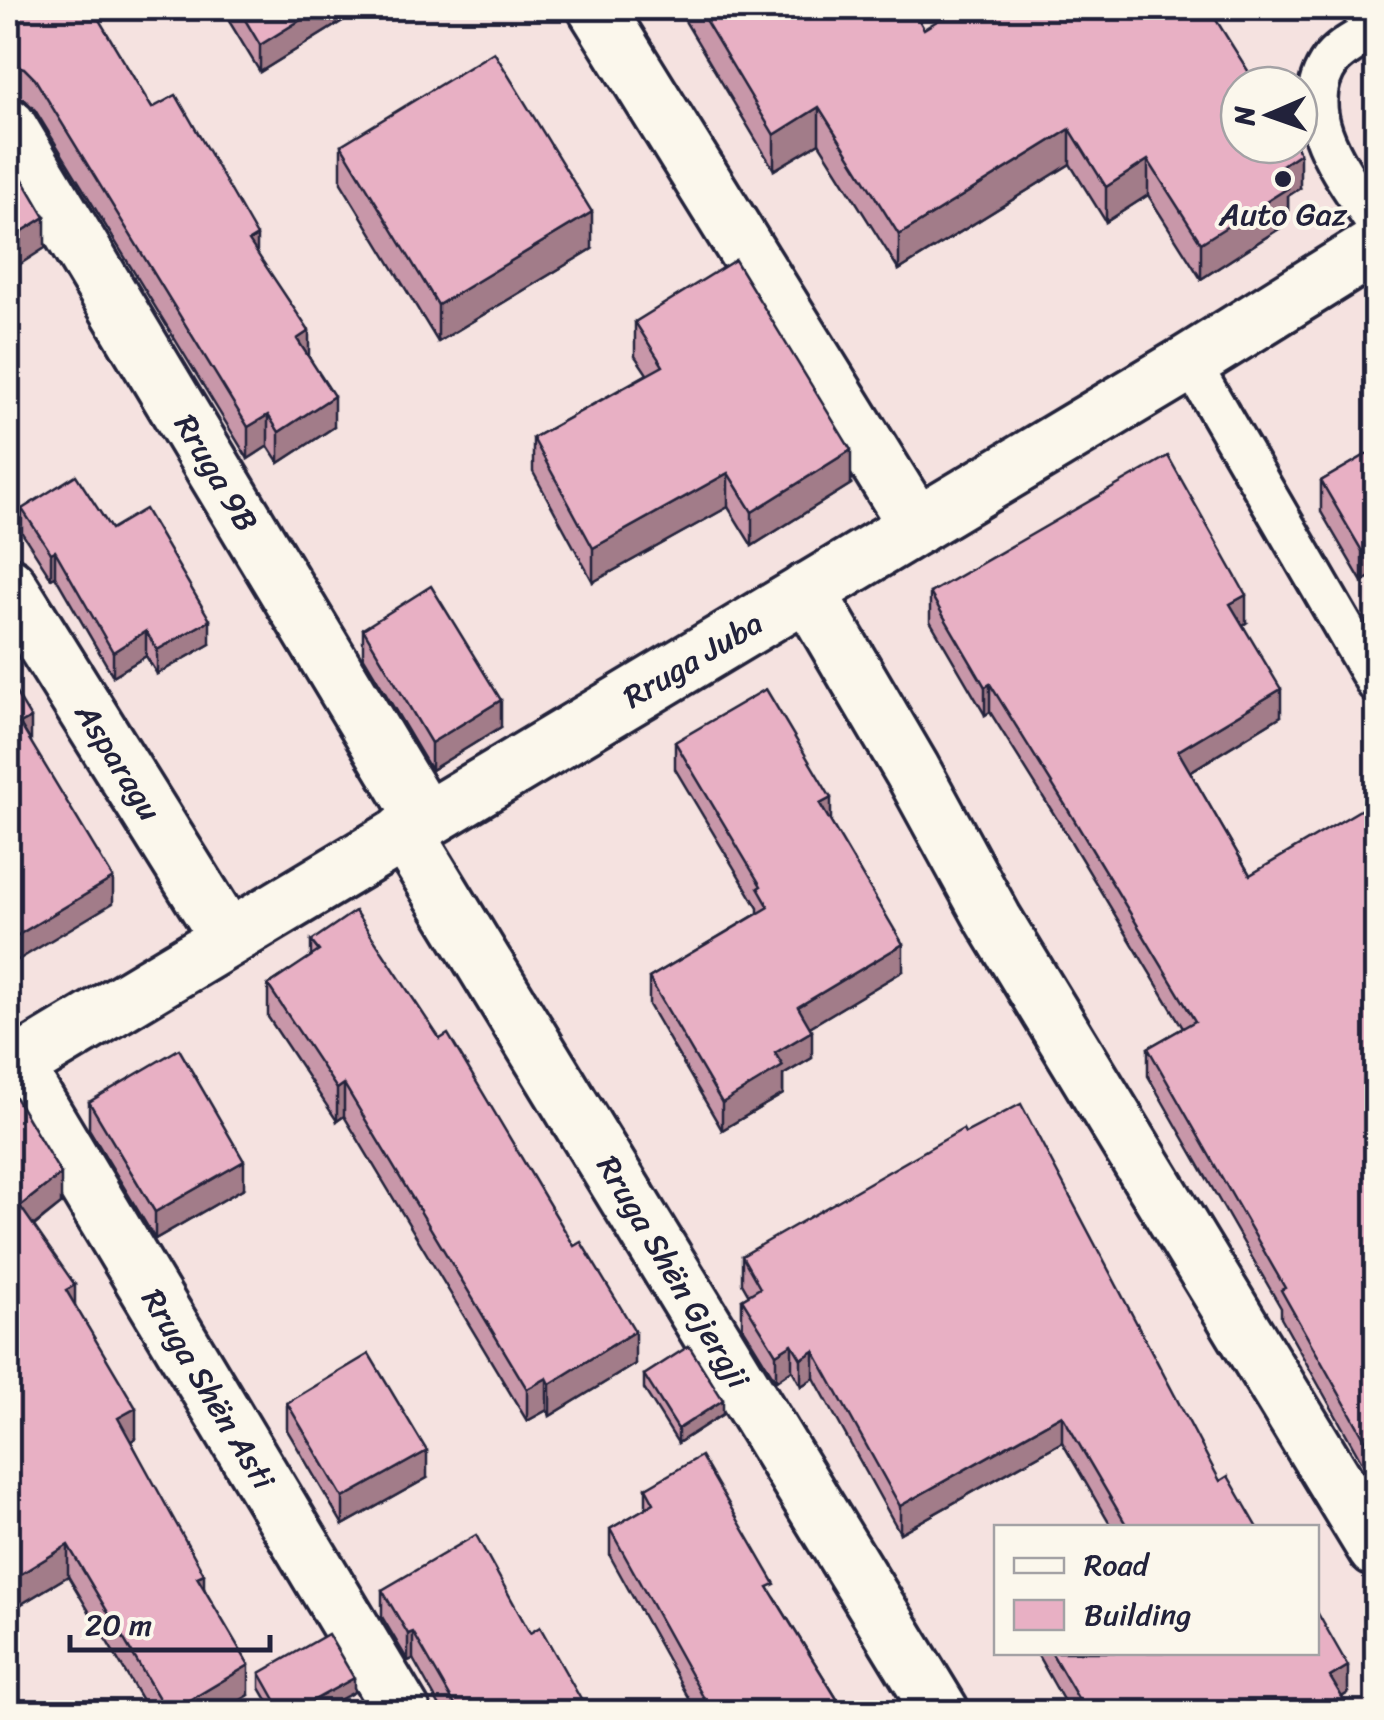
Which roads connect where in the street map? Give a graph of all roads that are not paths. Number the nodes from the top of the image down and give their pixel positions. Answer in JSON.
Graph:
{"nodes":[{"id":1,"x":596,"y":8,"type":"edge"},
{"id":2,"x":1370,"y":8,"type":"edge"},
{"id":3,"x":1376,"y":18,"type":"edge"},
{"id":4,"x":1376,"y":28,"type":"edge"},
{"id":5,"x":8,"y":126,"type":"edge"},
{"id":6,"x":1376,"y":224,"type":"edge"},
{"id":7,"x":1376,"y":246,"type":"edge"},
{"id":8,"x":1190,"y":362,"type":"junction"},
{"id":9,"x":917,"y":526,"type":"junction"},
{"id":10,"x":8,"y":586,"type":"edge"},
{"id":11,"x":807,"y":592,"type":"junction"},
{"id":12,"x":1376,"y":683,"type":"edge"},
{"id":13,"x":415,"y":826,"type":"junction"},
{"id":14,"x":228,"y":938,"type":"junction"},
{"id":15,"x":11,"y":1068,"type":"edge"},
{"id":16,"x":1376,"y":1548,"type":"edge"},
{"id":17,"x":402,"y":1712,"type":"edge"},
{"id":18,"x":941,"y":1712,"type":"edge"}],
"edges":[{"from":1,"to":9,"type":"street"},
{"from":2,"to":3,"type":"street"},
{"from":4,"to":6,"type":"lane"},
{"from":5,"to":13,"type":"street","name":"Rruga 9B"},
{"from":7,"to":8,"type":"street","name":"Rruga Juba"},
{"from":8,"to":9,"type":"street","name":"Rruga Juba"},
{"from":8,"to":12,"type":"lane"},
{"from":9,"to":11,"type":"street","name":"Rruga Juba"},
{"from":10,"to":14,"type":"street","name":"Asparagu"},
{"from":11,"to":13,"type":"street","name":"Rruga Juba"},
{"from":11,"to":16,"type":"street"},
{"from":13,"to":14,"type":"street","name":"Rruga Juba"},
{"from":13,"to":18,"type":"street","name":"Rruga Shën Gjergji"},
{"from":14,"to":15,"type":"street","name":"Rruga Juba"},
{"from":15,"to":17,"type":"street","name":"Rruga Shën Asti"}]}
